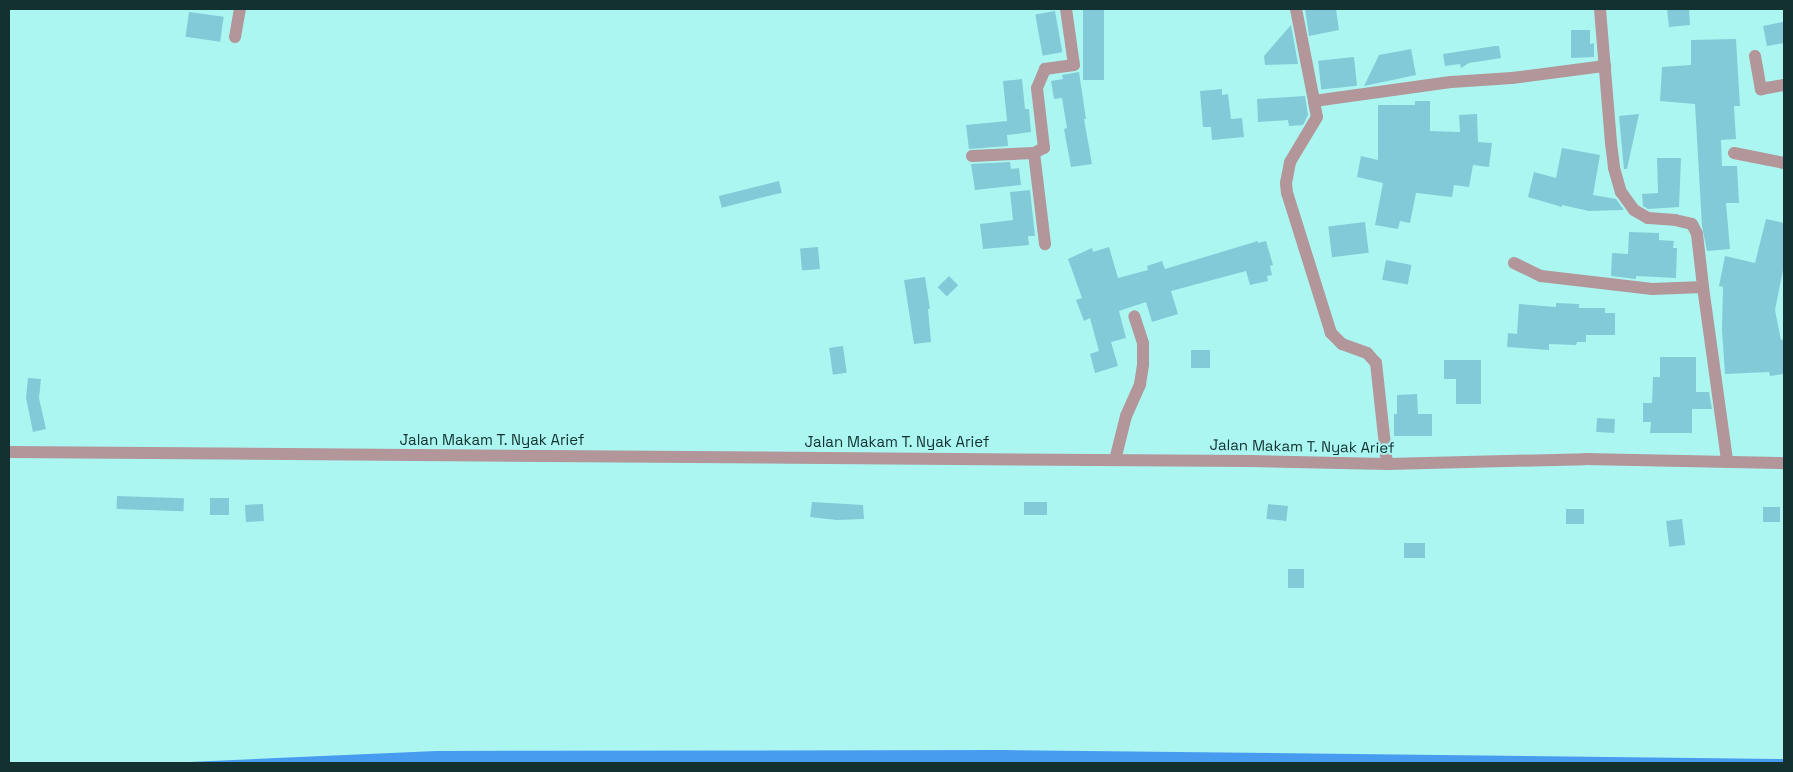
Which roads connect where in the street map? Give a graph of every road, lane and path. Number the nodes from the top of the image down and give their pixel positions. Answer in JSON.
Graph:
{"nodes":[{"id":1,"x":240,"y":9,"type":"edge"},
{"id":2,"x":1066,"y":9,"type":"edge"},
{"id":3,"x":1296,"y":9,"type":"edge"},
{"id":4,"x":1600,"y":9,"type":"edge"},
{"id":5,"x":235,"y":37,"type":"dead end"},
{"id":6,"x":1756,"y":56,"type":"dead end"},
{"id":7,"x":1605,"y":66,"type":"junction"},
{"id":8,"x":1784,"y":85,"type":"edge"},
{"id":9,"x":1314,"y":101,"type":"junction"},
{"id":10,"x":1034,"y":153,"type":"junction"},
{"id":11,"x":1734,"y":153,"type":"dead end"},
{"id":12,"x":972,"y":156,"type":"dead end"},
{"id":13,"x":1784,"y":163,"type":"edge"},
{"id":14,"x":1045,"y":244,"type":"dead end"},
{"id":15,"x":1514,"y":263,"type":"dead end"},
{"id":16,"x":1703,"y":287,"type":"junction"},
{"id":17,"x":1134,"y":316,"type":"dead end"},
{"id":18,"x":9,"y":452,"type":"edge"},
{"id":19,"x":1115,"y":460,"type":"junction"},
{"id":20,"x":1727,"y":461,"type":"junction"},
{"id":21,"x":1784,"y":463,"type":"edge"},
{"id":22,"x":1387,"y":464,"type":"junction"}],
"edges":[{"from":1,"to":5,"type":"street"},
{"from":2,"to":10,"type":"street"},
{"from":3,"to":9,"type":"street"},
{"from":4,"to":7,"type":"street"},
{"from":6,"to":8,"type":"street"},
{"from":7,"to":9,"type":"street"},
{"from":7,"to":16,"type":"street"},
{"from":9,"to":22,"type":"street"},
{"from":10,"to":12,"type":"street"},
{"from":10,"to":14,"type":"street"},
{"from":11,"to":13,"type":"street"},
{"from":15,"to":16,"type":"street"},
{"from":16,"to":20,"type":"street"},
{"from":17,"to":19,"type":"street"},
{"from":18,"to":19,"type":"street","name":"Jalan Makam T. Nyak Arief"},
{"from":19,"to":22,"type":"street","name":"Jalan Makam T. Nyak Arief"},
{"from":20,"to":21,"type":"street","name":"Jalan Makam T. Nyak Arief"},
{"from":20,"to":22,"type":"street","name":"Jalan Makam T. Nyak Arief"}]}
